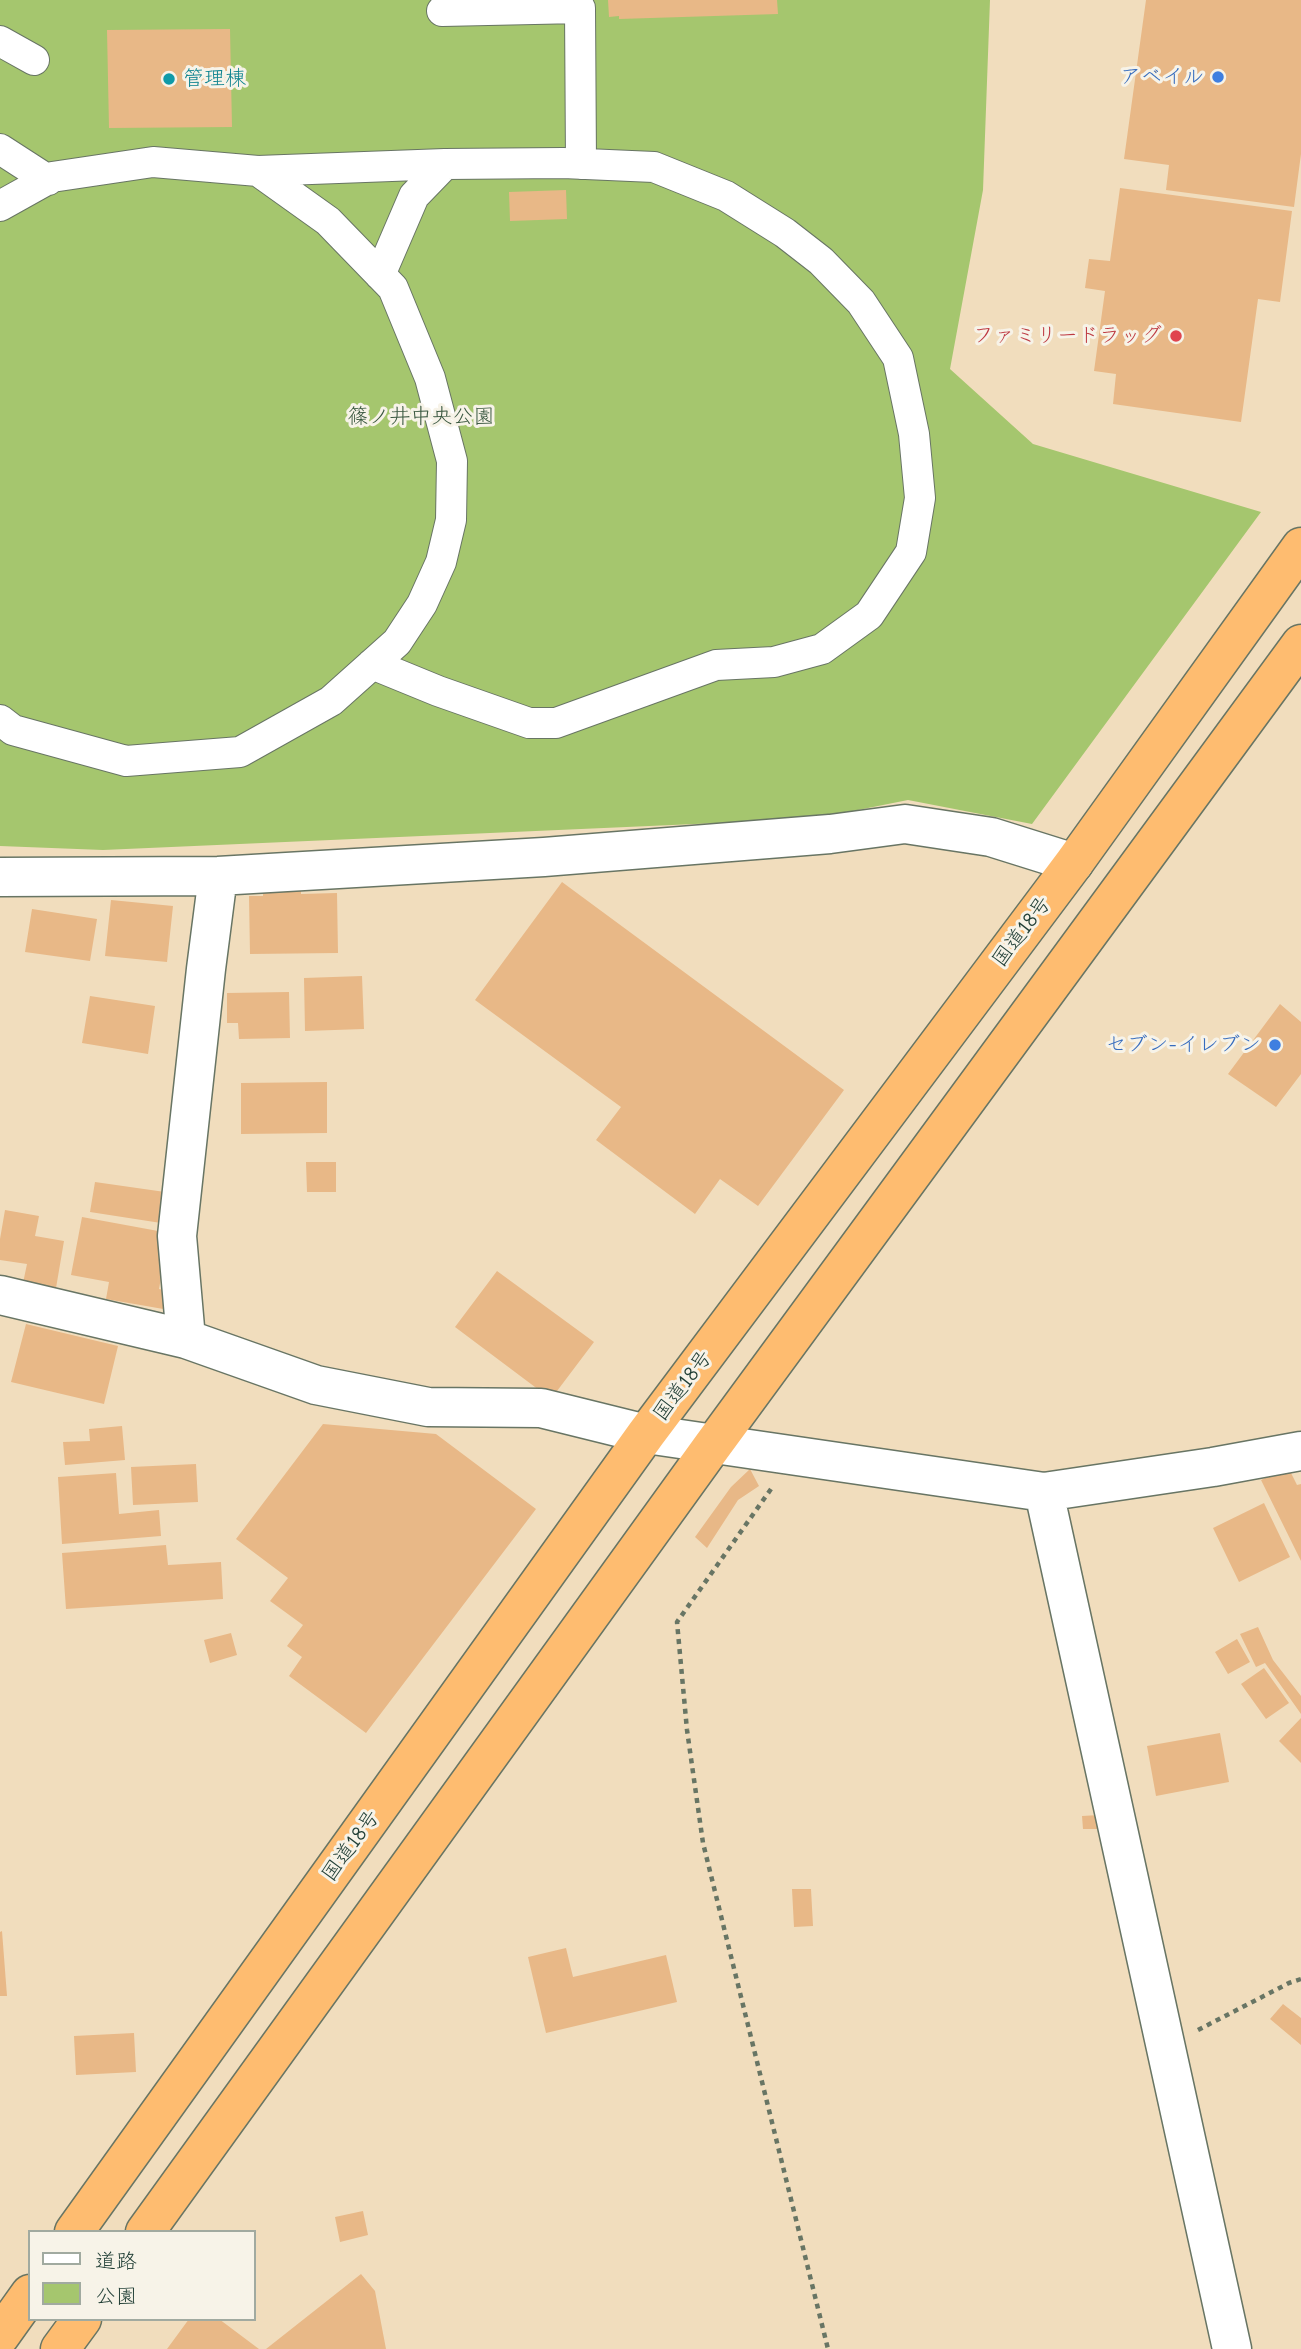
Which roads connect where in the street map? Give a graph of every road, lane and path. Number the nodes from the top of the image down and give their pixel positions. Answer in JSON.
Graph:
{"nodes":[{"id":1,"x":442,"y":12,"type":"dead end"},
{"id":2,"x":0,"y":41,"type":"edge"},
{"id":3,"x":34,"y":60,"type":"dead end"},
{"id":4,"x":0,"y":149,"type":"edge"},
{"id":5,"x":444,"y":163,"type":"junction"},
{"id":6,"x":581,"y":164,"type":"junction"},
{"id":7,"x":258,"y":171,"type":"junction"},
{"id":8,"x":48,"y":180,"type":"junction"},
{"id":9,"x":0,"y":206,"type":"edge"},
{"id":10,"x":380,"y":275,"type":"junction"},
{"id":11,"x":1301,"y":547,"type":"edge"},
{"id":12,"x":1301,"y":644,"type":"edge"},
{"id":13,"x":372,"y":664,"type":"junction"},
{"id":14,"x":0,"y":720,"type":"edge"},
{"id":15,"x":1074,"y":863,"type":"junction"},
{"id":16,"x":218,"y":876,"type":"junction"},
{"id":17,"x":0,"y":877,"type":"edge"},
{"id":18,"x":0,"y":1295,"type":"edge"},
{"id":19,"x":186,"y":1339,"type":"junction"},
{"id":20,"x":646,"y":1434,"type":"junction"},
{"id":21,"x":713,"y":1445,"type":"junction"},
{"id":22,"x":1301,"y":1451,"type":"edge"},
{"id":23,"x":793,"y":1457,"type":"junction"},
{"id":24,"x":1044,"y":1492,"type":"junction"},
{"id":25,"x":1301,"y":1979,"type":"edge"},
{"id":26,"x":1164,"y":2043,"type":"junction"},
{"id":27,"x":76,"y":2230,"type":"edge"},
{"id":28,"x":146,"y":2230,"type":"edge"},
{"id":29,"x":28,"y":2297,"type":"edge"},
{"id":30,"x":81,"y":2321,"type":"edge"},
{"id":31,"x":0,"y":2336,"type":"edge"},
{"id":32,"x":60,"y":2349,"type":"edge"},
{"id":33,"x":828,"y":2349,"type":"edge"},
{"id":34,"x":1232,"y":2349,"type":"edge"}],
"edges":[{"from":1,"to":6,"type":"street"},
{"from":2,"to":3,"type":"street"},
{"from":4,"to":8,"type":"street"},
{"from":5,"to":6,"type":"street"},
{"from":5,"to":7,"type":"street"},
{"from":5,"to":10,"type":"street"},
{"from":6,"to":13,"type":"street"},
{"from":7,"to":8,"type":"street"},
{"from":7,"to":10,"type":"street"},
{"from":8,"to":9,"type":"street"},
{"from":10,"to":13,"type":"street"},
{"from":11,"to":15,"type":"highway","name":"国道18号"},
{"from":12,"to":21,"type":"highway"},
{"from":13,"to":14,"type":"street"},
{"from":15,"to":16,"type":"street"},
{"from":15,"to":20,"type":"highway","name":"国道18号"},
{"from":16,"to":17,"type":"street"},
{"from":16,"to":19,"type":"street"},
{"from":18,"to":19,"type":"street"},
{"from":19,"to":20,"type":"street"},
{"from":20,"to":21,"type":"street"},
{"from":20,"to":27,"type":"highway","name":"国道18号"},
{"from":21,"to":23,"type":"street"},
{"from":21,"to":28,"type":"highway"},
{"from":22,"to":24,"type":"street"},
{"from":23,"to":24,"type":"street"},
{"from":23,"to":33,"type":"path"},
{"from":24,"to":26,"type":"street"},
{"from":25,"to":26,"type":"path"},
{"from":26,"to":34,"type":"street"},
{"from":29,"to":31,"type":"highway"},
{"from":30,"to":32,"type":"highway"}]}
